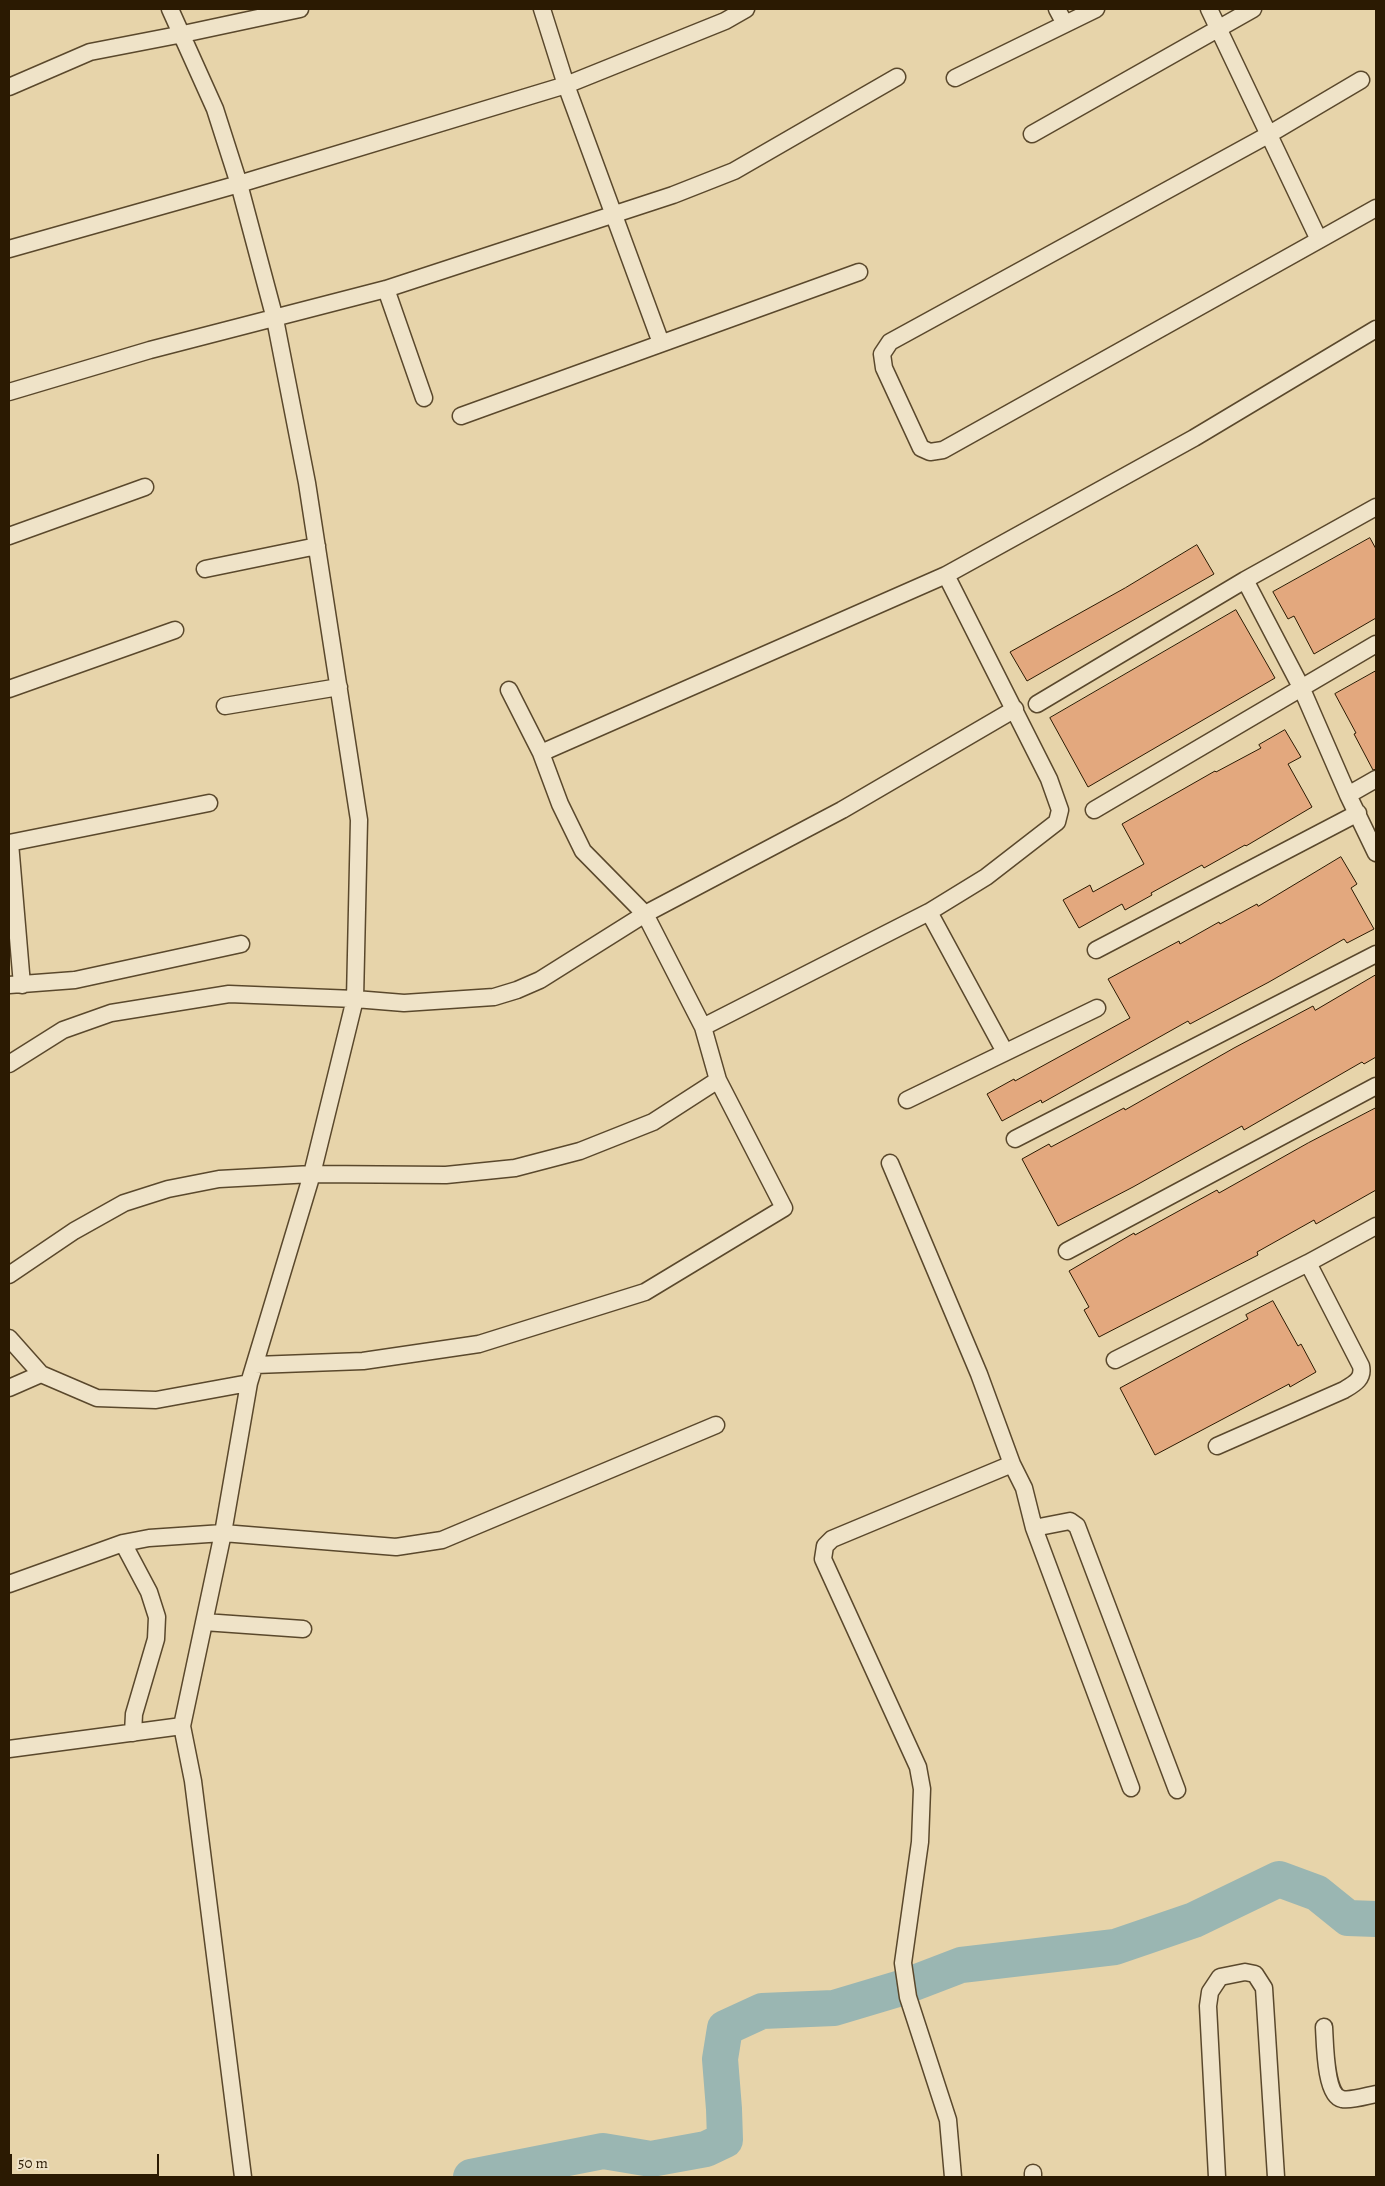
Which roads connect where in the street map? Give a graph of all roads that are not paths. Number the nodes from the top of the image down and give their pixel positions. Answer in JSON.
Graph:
{"nodes":[{"id":1,"x":170,"y":9,"type":"edge"},
{"id":2,"x":300,"y":9,"type":"edge"},
{"id":3,"x":542,"y":9,"type":"edge"},
{"id":4,"x":746,"y":9,"type":"edge"},
{"id":5,"x":1057,"y":9,"type":"edge"},
{"id":6,"x":1096,"y":9,"type":"edge"},
{"id":7,"x":1209,"y":9,"type":"edge"},
{"id":8,"x":1253,"y":9,"type":"edge"},
{"id":9,"x":1065,"y":24,"type":"junction"},
{"id":10,"x":1218,"y":29,"type":"junction"},
{"id":11,"x":183,"y":34,"type":"junction"},
{"id":12,"x":897,"y":77,"type":"dead end"},
{"id":13,"x":955,"y":78,"type":"dead end"},
{"id":14,"x":1361,"y":80,"type":"dead end"},
{"id":15,"x":566,"y":85,"type":"junction"},
{"id":16,"x":9,"y":87,"type":"edge"},
{"id":17,"x":1032,"y":134,"type":"dead end"},
{"id":18,"x":1268,"y":135,"type":"junction"},
{"id":19,"x":239,"y":184,"type":"junction"},
{"id":20,"x":1376,"y":208,"type":"edge"},
{"id":21,"x":612,"y":215,"type":"junction"},
{"id":22,"x":1318,"y":240,"type":"junction"},
{"id":23,"x":9,"y":250,"type":"edge"},
{"id":24,"x":859,"y":272,"type":"dead end"},
{"id":25,"x":386,"y":289,"type":"junction"},
{"id":26,"x":275,"y":319,"type":"junction"},
{"id":27,"x":1376,"y":329,"type":"edge"},
{"id":28,"x":661,"y":343,"type":"junction"},
{"id":29,"x":9,"y":392,"type":"edge"},
{"id":30,"x":424,"y":398,"type":"dead end"},
{"id":31,"x":461,"y":416,"type":"dead end"},
{"id":32,"x":145,"y":487,"type":"dead end"},
{"id":33,"x":1376,"y":507,"type":"edge"},
{"id":34,"x":9,"y":536,"type":"edge"},
{"id":35,"x":317,"y":546,"type":"junction"},
{"id":36,"x":205,"y":569,"type":"dead end"},
{"id":37,"x":946,"y":575,"type":"junction"},
{"id":38,"x":1245,"y":580,"type":"junction"},
{"id":39,"x":175,"y":630,"type":"dead end"},
{"id":40,"x":1376,"y":644,"type":"edge"},
{"id":41,"x":339,"y":687,"type":"junction"},
{"id":42,"x":1301,"y":688,"type":"junction"},
{"id":43,"x":9,"y":689,"type":"edge"},
{"id":44,"x":509,"y":690,"type":"dead end"},
{"id":45,"x":1037,"y":704,"type":"dead end"},
{"id":46,"x":225,"y":706,"type":"dead end"},
{"id":47,"x":1015,"y":709,"type":"junction"},
{"id":48,"x":541,"y":754,"type":"junction"},
{"id":49,"x":1376,"y":779,"type":"edge"},
{"id":50,"x":1348,"y":795,"type":"junction"},
{"id":51,"x":209,"y":803,"type":"dead end"},
{"id":52,"x":1094,"y":810,"type":"dead end"},
{"id":53,"x":1358,"y":814,"type":"junction"},
{"id":54,"x":10,"y":843,"type":"edge"},
{"id":55,"x":1376,"y":853,"type":"edge"},
{"id":56,"x":928,"y":912,"type":"junction"},
{"id":57,"x":645,"y":914,"type":"junction"},
{"id":58,"x":241,"y":944,"type":"dead end"},
{"id":59,"x":1096,"y":950,"type":"dead end"},
{"id":60,"x":1376,"y":954,"type":"edge"},
{"id":61,"x":16,"y":985,"type":"edge"},
{"id":62,"x":355,"y":999,"type":"junction"},
{"id":63,"x":1097,"y":1008,"type":"dead end"},
{"id":64,"x":702,"y":1027,"type":"junction"},
{"id":65,"x":1005,"y":1052,"type":"junction"},
{"id":66,"x":9,"y":1064,"type":"edge"},
{"id":67,"x":718,"y":1080,"type":"junction"},
{"id":68,"x":1376,"y":1086,"type":"edge"},
{"id":69,"x":907,"y":1100,"type":"dead end"},
{"id":70,"x":1015,"y":1139,"type":"dead end"},
{"id":71,"x":890,"y":1163,"type":"dead end"},
{"id":72,"x":312,"y":1174,"type":"junction"},
{"id":73,"x":1376,"y":1226,"type":"edge"},
{"id":74,"x":1066,"y":1251,"type":"dead end"},
{"id":75,"x":1308,"y":1263,"type":"junction"},
{"id":76,"x":9,"y":1275,"type":"edge"},
{"id":77,"x":9,"y":1338,"type":"edge"},
{"id":78,"x":1115,"y":1360,"type":"dead end"},
{"id":79,"x":255,"y":1365,"type":"junction"},
{"id":80,"x":42,"y":1374,"type":"junction"},
{"id":81,"x":249,"y":1383,"type":"junction"},
{"id":82,"x":9,"y":1388,"type":"edge"},
{"id":83,"x":716,"y":1425,"type":"dead end"},
{"id":84,"x":1217,"y":1446,"type":"dead end"},
{"id":85,"x":1012,"y":1464,"type":"junction"},
{"id":86,"x":1034,"y":1528,"type":"junction"},
{"id":87,"x":223,"y":1533,"type":"junction"},
{"id":88,"x":123,"y":1543,"type":"junction"},
{"id":89,"x":9,"y":1584,"type":"edge"},
{"id":90,"x":204,"y":1622,"type":"junction"},
{"id":91,"x":303,"y":1629,"type":"dead end"},
{"id":92,"x":182,"y":1726,"type":"junction"},
{"id":93,"x":133,"y":1733,"type":"junction"},
{"id":94,"x":9,"y":1749,"type":"edge"},
{"id":95,"x":1131,"y":1788,"type":"dead end"},
{"id":96,"x":1177,"y":1790,"type":"dead end"},
{"id":97,"x":1324,"y":2027,"type":"dead end"},
{"id":98,"x":1376,"y":2094,"type":"edge"},
{"id":99,"x":243,"y":2177,"type":"edge"},
{"id":100,"x":953,"y":2177,"type":"edge"},
{"id":101,"x":1216,"y":2177,"type":"edge"},
{"id":102,"x":1276,"y":2177,"type":"edge"}],
"edges":[{"from":1,"to":11,"type":"street"},
{"from":2,"to":11,"type":"street"},
{"from":3,"to":15,"type":"street"},
{"from":4,"to":15,"type":"street"},
{"from":5,"to":9,"type":"street"},
{"from":6,"to":9,"type":"street"},
{"from":7,"to":10,"type":"street"},
{"from":8,"to":10,"type":"street"},
{"from":9,"to":13,"type":"street"},
{"from":10,"to":17,"type":"street"},
{"from":10,"to":18,"type":"street"},
{"from":11,"to":16,"type":"street"},
{"from":11,"to":19,"type":"street"},
{"from":12,"to":21,"type":"street"},
{"from":14,"to":18,"type":"street"},
{"from":15,"to":19,"type":"street"},
{"from":15,"to":21,"type":"street"},
{"from":18,"to":22,"type":"street"},
{"from":18,"to":22,"type":"street"},
{"from":19,"to":23,"type":"street"},
{"from":19,"to":26,"type":"street"},
{"from":20,"to":22,"type":"street"},
{"from":21,"to":25,"type":"street"},
{"from":21,"to":28,"type":"street"},
{"from":24,"to":28,"type":"street"},
{"from":25,"to":26,"type":"street"},
{"from":25,"to":30,"type":"street"},
{"from":26,"to":29,"type":"street"},
{"from":26,"to":35,"type":"street"},
{"from":27,"to":37,"type":"street"},
{"from":28,"to":31,"type":"street"},
{"from":32,"to":34,"type":"street"},
{"from":33,"to":38,"type":"street"},
{"from":35,"to":36,"type":"street"},
{"from":35,"to":41,"type":"street"},
{"from":37,"to":47,"type":"street"},
{"from":37,"to":48,"type":"street"},
{"from":38,"to":42,"type":"street"},
{"from":38,"to":45,"type":"street"},
{"from":39,"to":43,"type":"street"},
{"from":40,"to":42,"type":"street"},
{"from":41,"to":46,"type":"street"},
{"from":41,"to":62,"type":"street"},
{"from":42,"to":50,"type":"street"},
{"from":42,"to":52,"type":"street"},
{"from":44,"to":48,"type":"street"},
{"from":47,"to":56,"type":"street"},
{"from":47,"to":57,"type":"street"},
{"from":48,"to":57,"type":"street"},
{"from":49,"to":50,"type":"street"},
{"from":50,"to":53,"type":"street"},
{"from":51,"to":54,"type":"street"},
{"from":53,"to":55,"type":"street"},
{"from":53,"to":59,"type":"street"},
{"from":54,"to":61,"type":"street"},
{"from":56,"to":64,"type":"street"},
{"from":56,"to":65,"type":"street"},
{"from":57,"to":62,"type":"street"},
{"from":57,"to":64,"type":"street"},
{"from":58,"to":61,"type":"street"},
{"from":60,"to":70,"type":"street"},
{"from":62,"to":66,"type":"street"},
{"from":62,"to":72,"type":"street"},
{"from":63,"to":65,"type":"street"},
{"from":64,"to":67,"type":"street"},
{"from":65,"to":69,"type":"street"},
{"from":67,"to":72,"type":"street"},
{"from":67,"to":79,"type":"street"},
{"from":68,"to":74,"type":"street"},
{"from":71,"to":85,"type":"street"},
{"from":72,"to":76,"type":"street"},
{"from":72,"to":79,"type":"street"},
{"from":73,"to":75,"type":"street"},
{"from":75,"to":78,"type":"street"},
{"from":75,"to":84,"type":"street"},
{"from":77,"to":80,"type":"street"},
{"from":79,"to":81,"type":"street"},
{"from":80,"to":81,"type":"street"},
{"from":80,"to":82,"type":"street"},
{"from":81,"to":87,"type":"street"},
{"from":83,"to":87,"type":"street"},
{"from":85,"to":86,"type":"street"},
{"from":85,"to":100,"type":"street"},
{"from":86,"to":95,"type":"street"},
{"from":86,"to":96,"type":"street"},
{"from":87,"to":88,"type":"street"},
{"from":87,"to":90,"type":"street"},
{"from":88,"to":89,"type":"street"},
{"from":88,"to":93,"type":"street"},
{"from":90,"to":91,"type":"street"},
{"from":90,"to":92,"type":"street"},
{"from":92,"to":93,"type":"street"},
{"from":92,"to":99,"type":"street"},
{"from":93,"to":94,"type":"street"},
{"from":97,"to":98,"type":"street"},
{"from":101,"to":102,"type":"street"}]}
